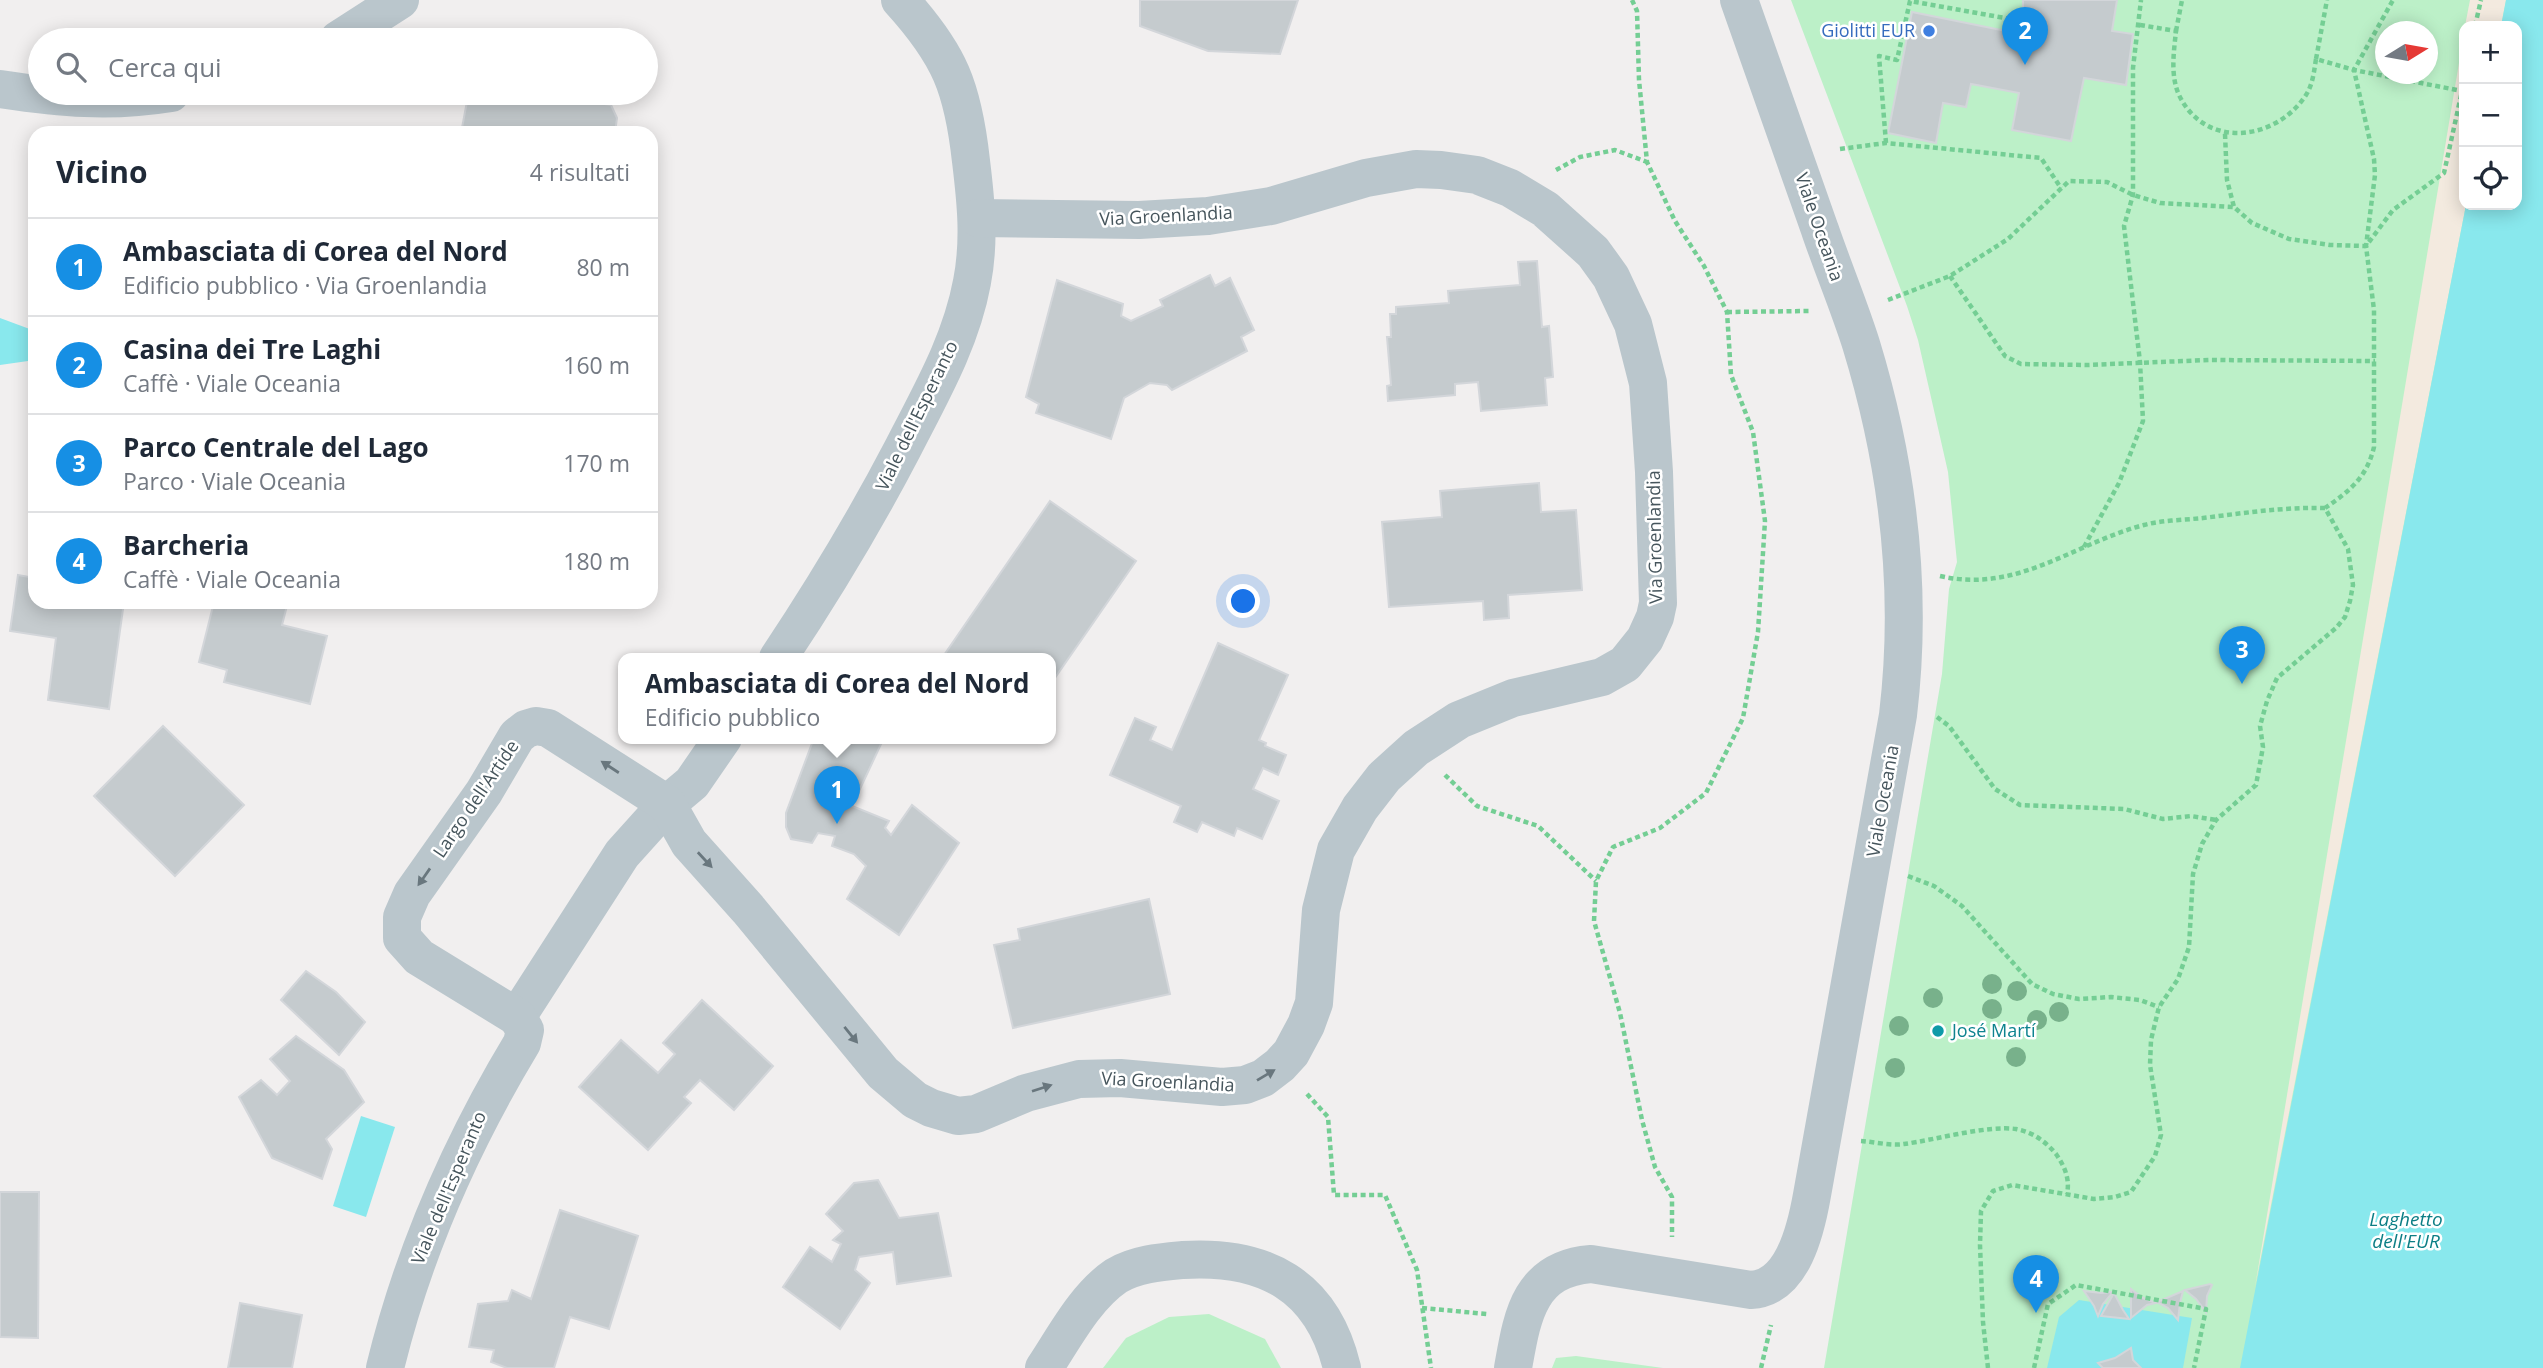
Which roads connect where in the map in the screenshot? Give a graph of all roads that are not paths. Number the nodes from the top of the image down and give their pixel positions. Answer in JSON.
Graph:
{"nodes":[{"id":1,"x":400,"y":0,"type":"edge"},
{"id":2,"x":900,"y":0,"type":"edge"},
{"id":3,"x":1739,"y":0,"type":"edge"},
{"id":4,"x":357,"y":28,"type":"edge"},
{"id":5,"x":0,"y":89,"type":"edge"},
{"id":6,"x":28,"y":93,"type":"edge"},
{"id":7,"x":978,"y":218,"type":"junction"},
{"id":8,"x":781,"y":653,"type":"edge"},
{"id":9,"x":719,"y":744,"type":"edge"},
{"id":10,"x":667,"y":804,"type":"junction"},
{"id":11,"x":517,"y":1017,"type":"junction"},
{"id":12,"x":385,"y":1368,"type":"edge"},
{"id":13,"x":1044,"y":1368,"type":"edge"},
{"id":14,"x":1342,"y":1368,"type":"edge"},
{"id":15,"x":1513,"y":1368,"type":"edge"}],
"edges":[{"from":1,"to":4,"type":"street"},
{"from":2,"to":7,"type":"street","name":"Viale dell'Esperanto"},
{"from":3,"to":15,"type":"street","name":"Viale Oceania"},
{"from":5,"to":6,"type":"street"},
{"from":7,"to":8,"type":"street","name":"Viale dell'Esperanto"},
{"from":10,"to":7,"type":"street","name":"Via Groenlandia","one_way":true},
{"from":9,"to":10,"type":"street"},
{"from":10,"to":11,"type":"street"},
{"from":10,"to":11,"type":"street","name":"Largo dell'Artide","one_way":true},
{"from":11,"to":12,"type":"street","name":"Viale dell'Esperanto"},
{"from":13,"to":14,"type":"street"}]}
